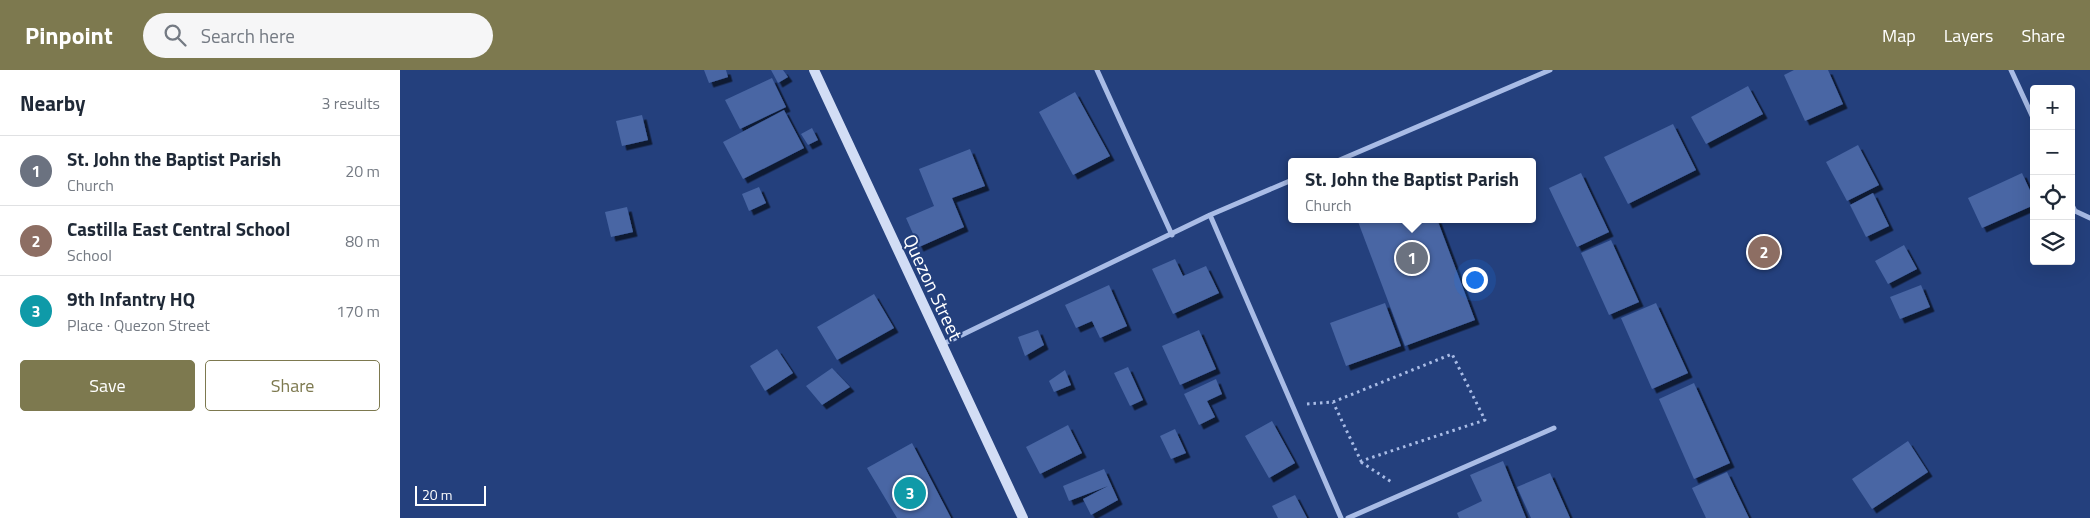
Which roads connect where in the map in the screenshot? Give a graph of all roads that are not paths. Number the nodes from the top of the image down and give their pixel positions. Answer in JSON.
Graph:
{"nodes":[{"id":1,"x":814,"y":70,"type":"edge"},
{"id":2,"x":1097,"y":70,"type":"edge"},
{"id":3,"x":1550,"y":70,"type":"edge"},
{"id":4,"x":2011,"y":70,"type":"edge"},
{"id":5,"x":2030,"y":111,"type":"edge"},
{"id":6,"x":1344,"y":158,"type":"edge"},
{"id":7,"x":1288,"y":182,"type":"edge"},
{"id":8,"x":2075,"y":210,"type":"edge"},
{"id":9,"x":1210,"y":215,"type":"junction"},
{"id":10,"x":2090,"y":218,"type":"edge"},
{"id":11,"x":1172,"y":235,"type":"junction"},
{"id":12,"x":941,"y":345,"type":"junction"},
{"id":13,"x":1554,"y":428,"type":"dead end"},
{"id":14,"x":1023,"y":518,"type":"edge"},
{"id":15,"x":1341,"y":518,"type":"edge"},
{"id":16,"x":1348,"y":518,"type":"edge"}],
"edges":[{"from":1,"to":12,"type":"street","name":"Quezon Street"},
{"from":2,"to":11,"type":"street"},
{"from":3,"to":6,"type":"street"},
{"from":4,"to":5,"type":"street"},
{"from":7,"to":9,"type":"street"},
{"from":8,"to":10,"type":"street"},
{"from":9,"to":11,"type":"street"},
{"from":9,"to":15,"type":"street"},
{"from":11,"to":12,"type":"street"},
{"from":12,"to":14,"type":"street","name":"Quezon Street"},
{"from":13,"to":16,"type":"street"}]}
